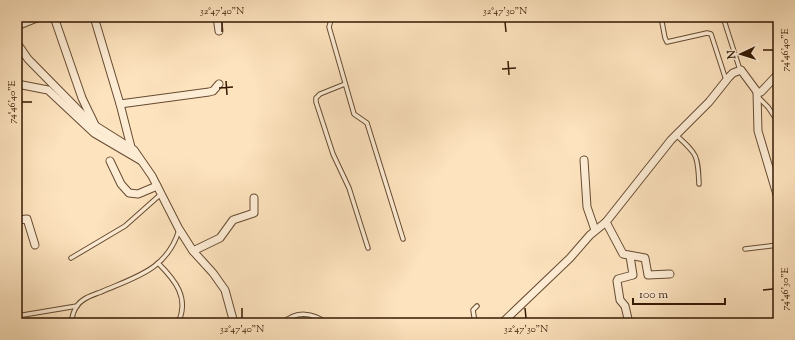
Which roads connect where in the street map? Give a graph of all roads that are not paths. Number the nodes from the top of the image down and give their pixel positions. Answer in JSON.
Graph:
{"nodes":[{"id":1,"x":39,"y":17,"type":"edge"},
{"id":2,"x":54,"y":17,"type":"edge"},
{"id":3,"x":94,"y":17,"type":"edge"},
{"id":4,"x":217,"y":17,"type":"edge"},
{"id":5,"x":337,"y":17,"type":"edge"},
{"id":6,"x":661,"y":17,"type":"edge"},
{"id":7,"x":723,"y":17,"type":"edge"},
{"id":8,"x":25,"y":20,"type":"edge"},
{"id":9,"x":17,"y":26,"type":"edge"},
{"id":10,"x":219,"y":31,"type":"dead end"},
{"id":11,"x":18,"y":45,"type":"edge"},
{"id":12,"x":740,"y":70,"type":"junction"},
{"id":13,"x":778,"y":74,"type":"edge"},
{"id":14,"x":726,"y":80,"type":"junction"},
{"id":15,"x":17,"y":84,"type":"edge"},
{"id":16,"x":219,"y":84,"type":"dead end"},
{"id":17,"x":345,"y":84,"type":"junction"},
{"id":18,"x":757,"y":94,"type":"junction"},
{"id":19,"x":120,"y":104,"type":"junction"},
{"id":20,"x":778,"y":122,"type":"edge"},
{"id":21,"x":96,"y":127,"type":"junction"},
{"id":22,"x":676,"y":135,"type":"junction"},
{"id":23,"x":131,"y":147,"type":"junction"},
{"id":24,"x":141,"y":160,"type":"junction"},
{"id":25,"x":584,"y":160,"type":"dead end"},
{"id":26,"x":110,"y":161,"type":"dead end"},
{"id":27,"x":699,"y":184,"type":"dead end"},
{"id":28,"x":157,"y":186,"type":"junction"},
{"id":29,"x":161,"y":194,"type":"junction"},
{"id":30,"x":254,"y":198,"type":"dead end"},
{"id":31,"x":778,"y":198,"type":"edge"},
{"id":32,"x":17,"y":220,"type":"edge"},
{"id":33,"x":606,"y":222,"type":"junction"},
{"id":34,"x":179,"y":229,"type":"junction"},
{"id":35,"x":595,"y":230,"type":"junction"},
{"id":36,"x":403,"y":239,"type":"dead end"},
{"id":37,"x":35,"y":245,"type":"dead end"},
{"id":38,"x":778,"y":245,"type":"edge"},
{"id":39,"x":368,"y":248,"type":"dead end"},
{"id":40,"x":745,"y":249,"type":"dead end"},
{"id":41,"x":193,"y":251,"type":"junction"},
{"id":42,"x":630,"y":256,"type":"junction"},
{"id":43,"x":71,"y":258,"type":"dead end"},
{"id":44,"x":158,"y":263,"type":"junction"},
{"id":45,"x":670,"y":274,"type":"dead end"},
{"id":46,"x":77,"y":306,"type":"junction"},
{"id":47,"x":477,"y":306,"type":"dead end"},
{"id":48,"x":17,"y":316,"type":"edge"},
{"id":49,"x":71,"y":323,"type":"edge"},
{"id":50,"x":178,"y":323,"type":"edge"},
{"id":51,"x":234,"y":323,"type":"edge"},
{"id":52,"x":283,"y":323,"type":"edge"},
{"id":53,"x":327,"y":323,"type":"edge"},
{"id":54,"x":475,"y":323,"type":"edge"},
{"id":55,"x":502,"y":323,"type":"edge"},
{"id":56,"x":629,"y":323,"type":"edge"}],
"edges":[{"from":1,"to":8,"type":"street"},
{"from":2,"to":21,"type":"street"},
{"from":3,"to":19,"type":"street"},
{"from":4,"to":10,"type":"street"},
{"from":5,"to":17,"type":"lane"},
{"from":6,"to":14,"type":"lane"},
{"from":7,"to":12,"type":"lane"},
{"from":8,"to":9,"type":"street"},
{"from":11,"to":21,"type":"street"},
{"from":12,"to":14,"type":"street"},
{"from":12,"to":18,"type":"street"},
{"from":13,"to":18,"type":"street"},
{"from":14,"to":22,"type":"street"},
{"from":15,"to":24,"type":"street"},
{"from":16,"to":19,"type":"street"},
{"from":17,"to":36,"type":"lane"},
{"from":17,"to":39,"type":"lane"},
{"from":18,"to":20,"type":"lane"},
{"from":18,"to":31,"type":"street"},
{"from":19,"to":23,"type":"street"},
{"from":21,"to":23,"type":"street"},
{"from":22,"to":27,"type":"lane"},
{"from":22,"to":33,"type":"street"},
{"from":23,"to":24,"type":"street"},
{"from":24,"to":28,"type":"street"},
{"from":25,"to":35,"type":"street"},
{"from":26,"to":28,"type":"street"},
{"from":28,"to":29,"type":"street"},
{"from":29,"to":34,"type":"street"},
{"from":29,"to":43,"type":"lane"},
{"from":30,"to":41,"type":"street"},
{"from":32,"to":37,"type":"street"},
{"from":33,"to":35,"type":"street"},
{"from":33,"to":42,"type":"street"},
{"from":34,"to":41,"type":"street"},
{"from":34,"to":44,"type":"lane"},
{"from":35,"to":55,"type":"street"},
{"from":38,"to":40,"type":"lane"},
{"from":41,"to":51,"type":"street"},
{"from":42,"to":45,"type":"street"},
{"from":42,"to":56,"type":"street"},
{"from":44,"to":46,"type":"lane"},
{"from":44,"to":50,"type":"lane"},
{"from":46,"to":48,"type":"lane"},
{"from":46,"to":49,"type":"lane"},
{"from":47,"to":54,"type":"lane"},
{"from":52,"to":53,"type":"lane"}]}
